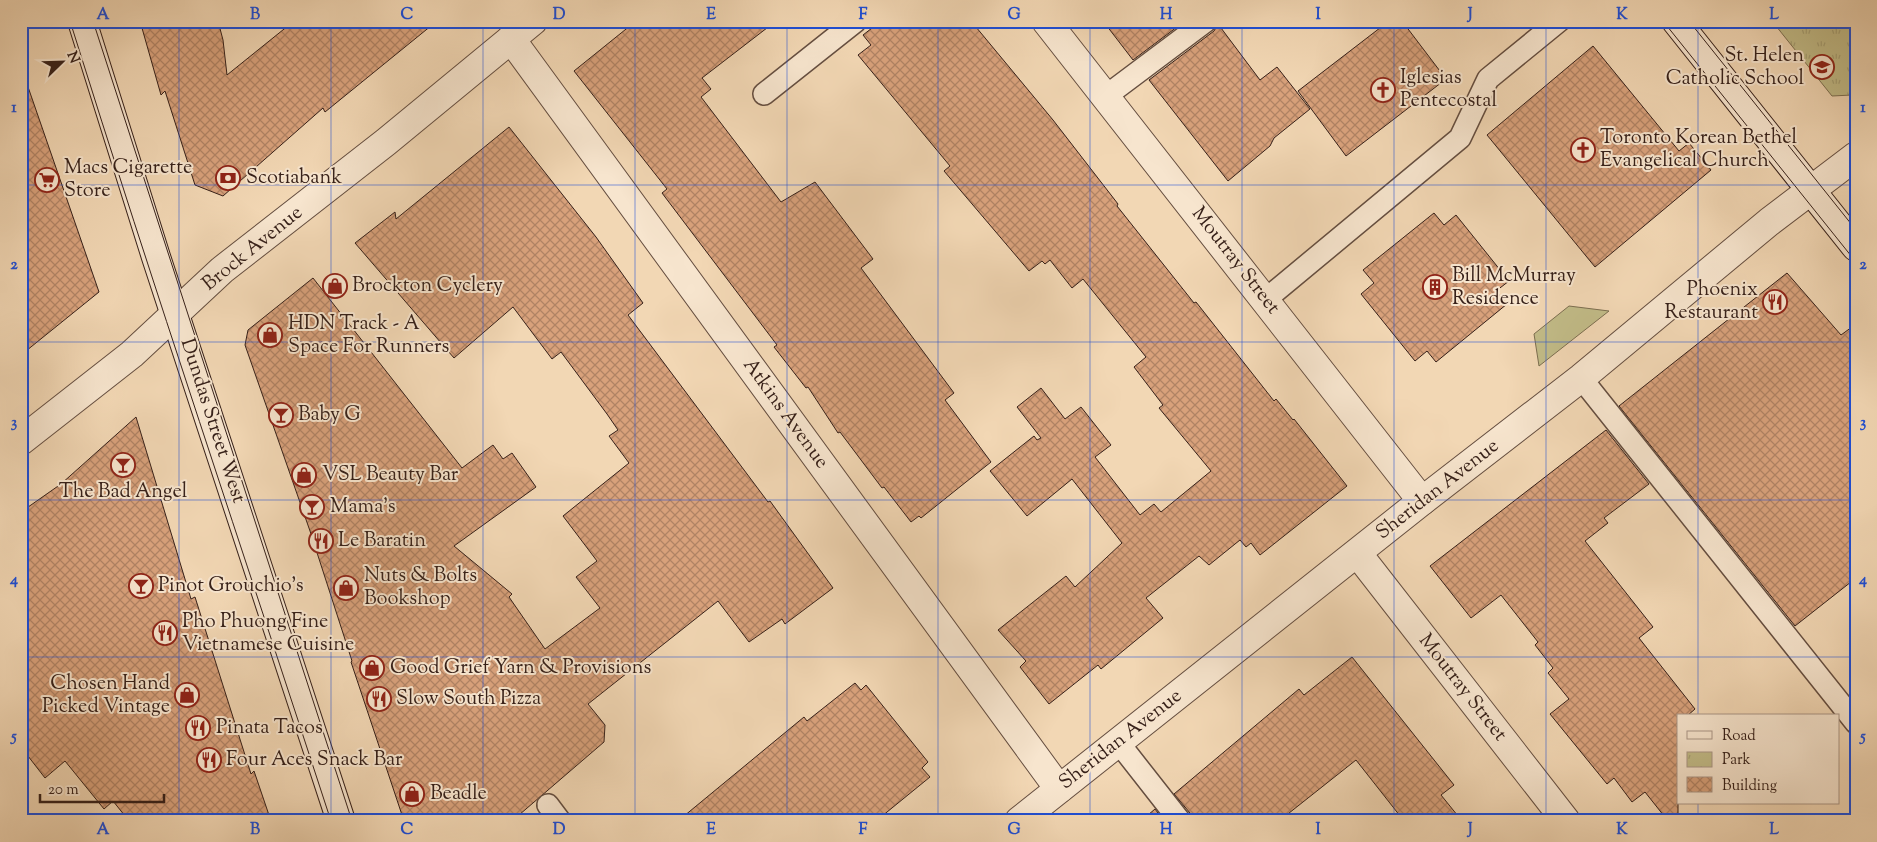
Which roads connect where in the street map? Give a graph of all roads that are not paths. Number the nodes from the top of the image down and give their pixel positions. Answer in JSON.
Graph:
{"nodes":[{"id":1,"x":82,"y":21,"type":"edge"},
{"id":2,"x":533,"y":21,"type":"edge"},
{"id":3,"x":856,"y":21,"type":"edge"},
{"id":4,"x":1046,"y":21,"type":"edge"},
{"id":5,"x":1206,"y":21,"type":"edge"},
{"id":6,"x":1559,"y":21,"type":"edge"},
{"id":7,"x":1676,"y":21,"type":"edge"},
{"id":8,"x":511,"y":39,"type":"junction"},
{"id":9,"x":764,"y":94,"type":"dead end"},
{"id":10,"x":1106,"y":96,"type":"junction"},
{"id":11,"x":1856,"y":156,"type":"edge"},
{"id":12,"x":1811,"y":192,"type":"junction"},
{"id":13,"x":1856,"y":247,"type":"edge"},
{"id":14,"x":1266,"y":300,"type":"junction"},
{"id":15,"x":177,"y":314,"type":"junction"},
{"id":16,"x":1581,"y":378,"type":"junction"},
{"id":17,"x":21,"y":441,"type":"edge"},
{"id":18,"x":1422,"y":501,"type":"junction"},
{"id":19,"x":1358,"y":554,"type":"junction"},
{"id":20,"x":1856,"y":723,"type":"edge"},
{"id":21,"x":1118,"y":742,"type":"junction"},
{"id":22,"x":1059,"y":789,"type":"junction"},
{"id":23,"x":342,"y":821,"type":"edge"},
{"id":24,"x":1019,"y":821,"type":"edge"},
{"id":25,"x":1180,"y":821,"type":"edge"},
{"id":26,"x":1566,"y":821,"type":"edge"}],
"edges":[{"from":1,"to":15,"type":"street","name":"Dundas Street West"},
{"from":2,"to":8,"type":"street","name":"Brock Avenue"},
{"from":3,"to":9,"type":"lane"},
{"from":4,"to":10,"type":"street","name":"Moutray Street"},
{"from":5,"to":10,"type":"lane"},
{"from":6,"to":14,"type":"lane"},
{"from":7,"to":12,"type":"street"},
{"from":8,"to":15,"type":"street","name":"Brock Avenue"},
{"from":8,"to":22,"type":"street","name":"Atkins Avenue"},
{"from":10,"to":14,"type":"street","name":"Moutray Street"},
{"from":11,"to":12,"type":"street","name":"Sheridan Avenue"},
{"from":12,"to":13,"type":"street"},
{"from":12,"to":16,"type":"street","name":"Sheridan Avenue"},
{"from":14,"to":18,"type":"street","name":"Moutray Street"},
{"from":15,"to":17,"type":"street","name":"Brock Avenue"},
{"from":15,"to":23,"type":"street","name":"Dundas Street West"},
{"from":16,"to":18,"type":"street","name":"Sheridan Avenue"},
{"from":16,"to":20,"type":"lane"},
{"from":18,"to":19,"type":"street","name":"Sheridan Avenue"},
{"from":19,"to":21,"type":"street","name":"Sheridan Avenue"},
{"from":19,"to":26,"type":"street","name":"Moutray Street"},
{"from":21,"to":22,"type":"street","name":"Sheridan Avenue"},
{"from":21,"to":25,"type":"lane"},
{"from":22,"to":24,"type":"street","name":"Sheridan Avenue"}]}
